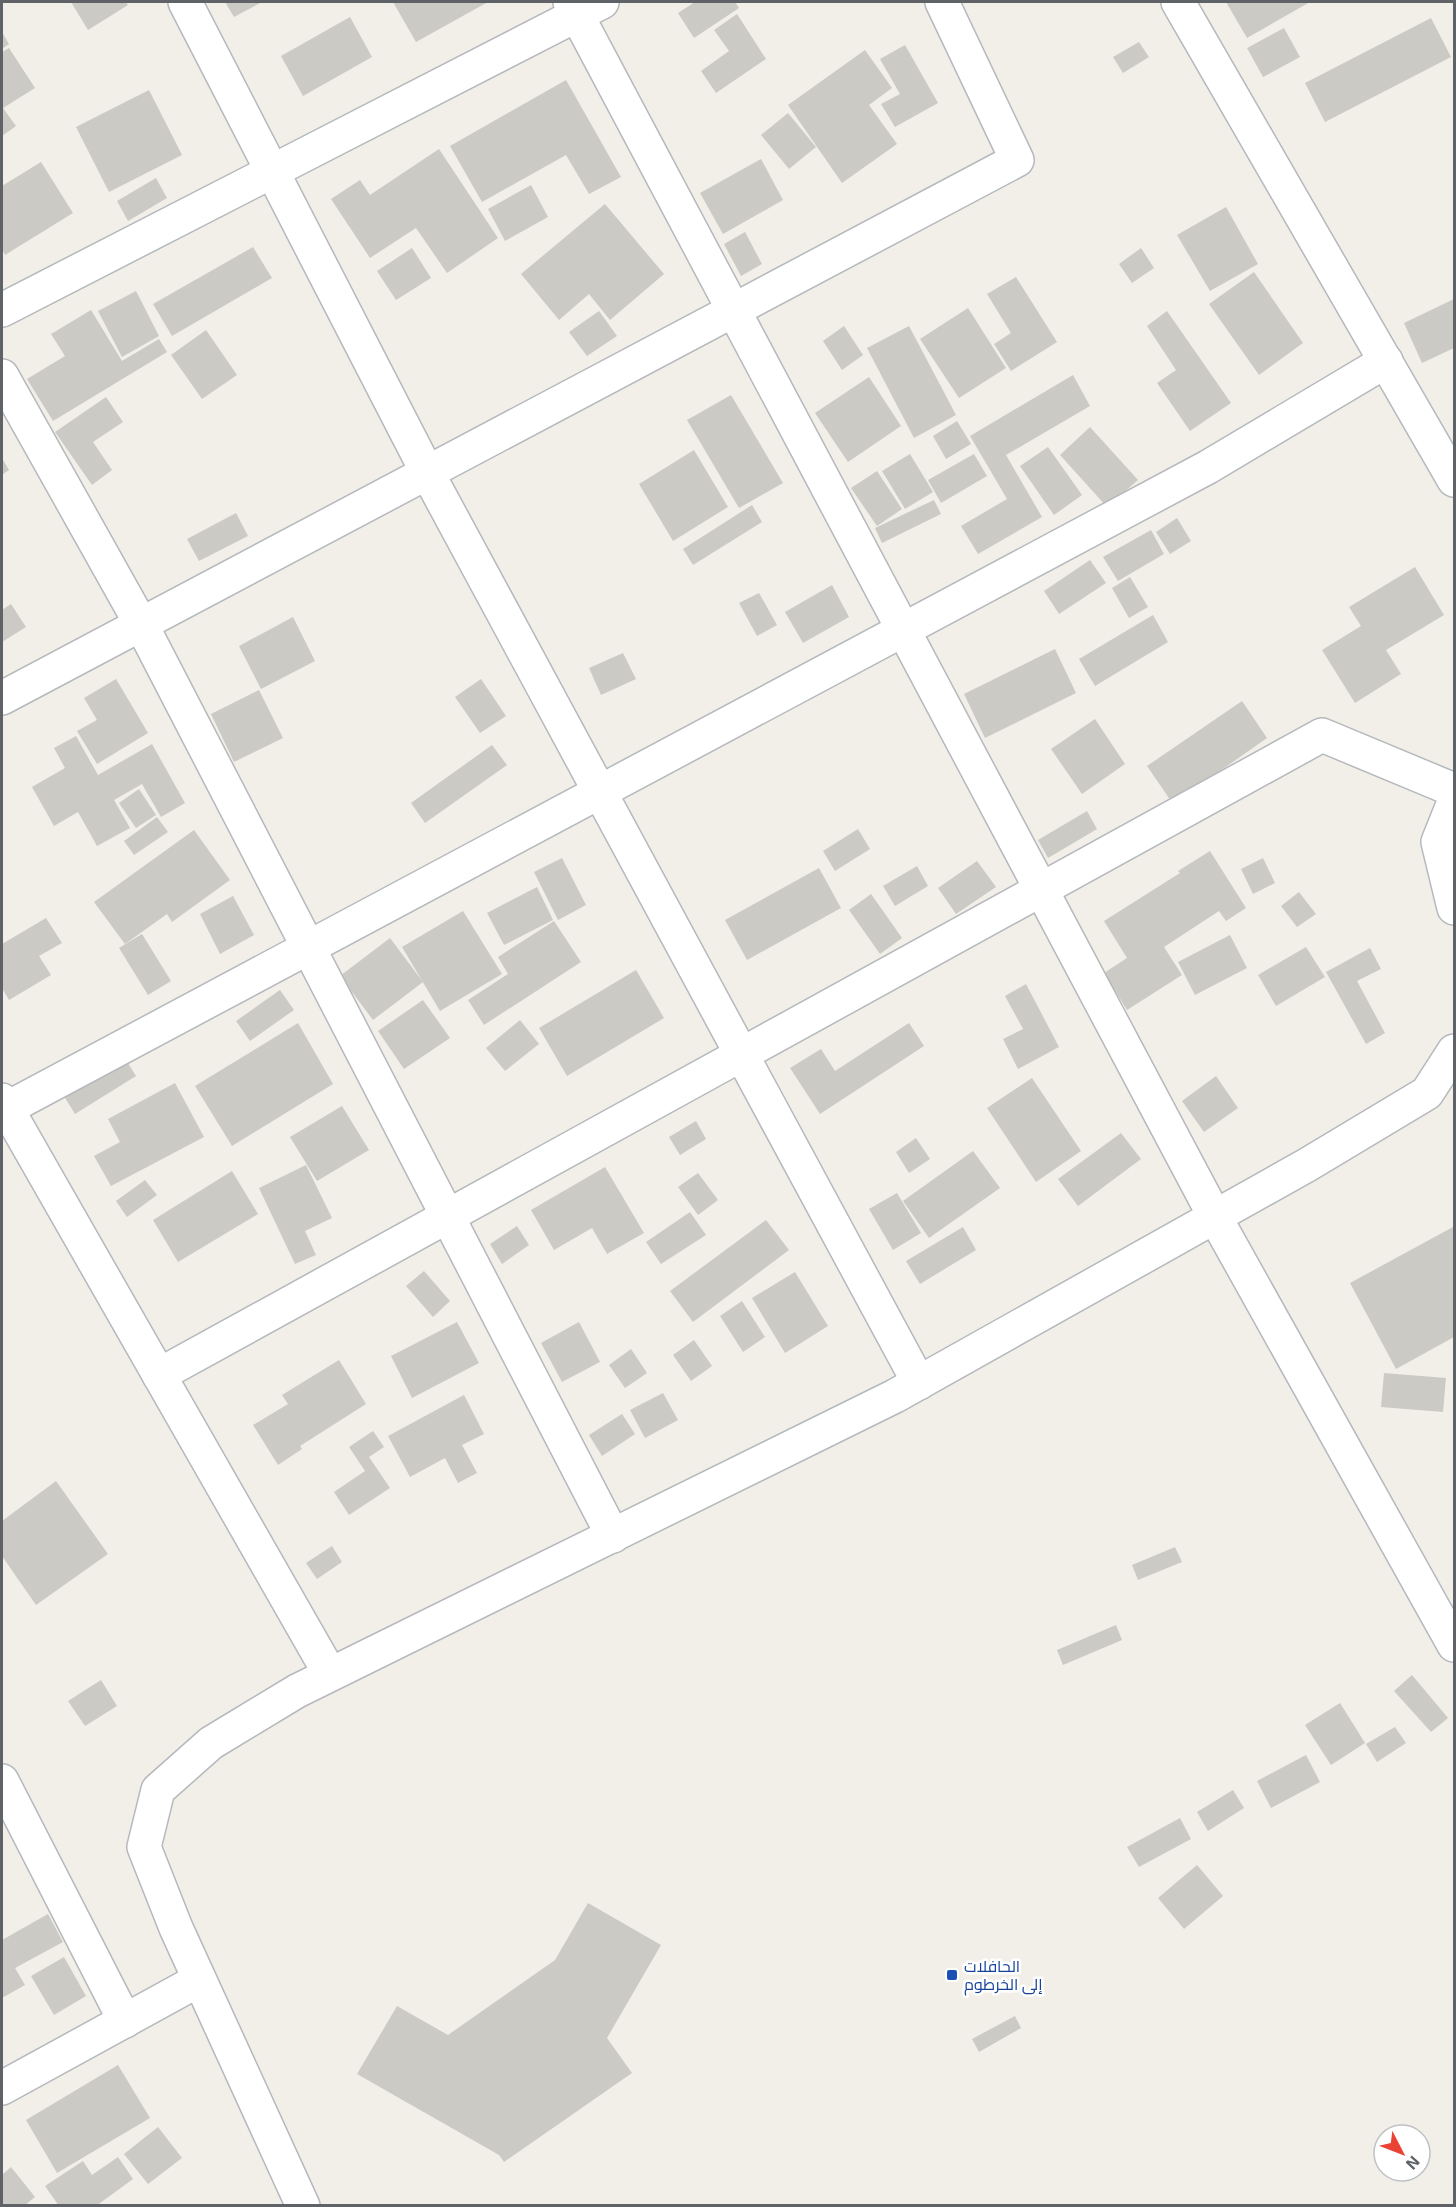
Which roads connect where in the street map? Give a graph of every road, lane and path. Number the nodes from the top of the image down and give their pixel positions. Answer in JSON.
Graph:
{"nodes":[{"id":1,"x":186,"y":2,"type":"edge"},
{"id":2,"x":942,"y":2,"type":"edge"},
{"id":3,"x":1178,"y":2,"type":"edge"},
{"id":4,"x":583,"y":6,"type":"edge"},
{"id":5,"x":274,"y":171,"type":"junction"},
{"id":6,"x":2,"y":310,"type":"edge"},
{"id":7,"x":733,"y":310,"type":"junction"},
{"id":8,"x":1386,"y":361,"type":"junction"},
{"id":9,"x":2,"y":376,"type":"edge"},
{"id":10,"x":427,"y":472,"type":"junction"},
{"id":11,"x":1455,"y":480,"type":"edge"},
{"id":12,"x":141,"y":624,"type":"junction"},
{"id":13,"x":903,"y":629,"type":"junction"},
{"id":14,"x":2,"y":698,"type":"edge"},
{"id":15,"x":1455,"y":790,"type":"edge"},
{"id":16,"x":600,"y":792,"type":"junction"},
{"id":17,"x":1455,"y":802,"type":"edge"},
{"id":18,"x":1041,"y":890,"type":"junction"},
{"id":19,"x":1455,"y":908,"type":"edge"},
{"id":20,"x":308,"y":947,"type":"junction"},
{"id":21,"x":1455,"y":1051,"type":"edge"},
{"id":22,"x":741,"y":1055,"type":"junction"},
{"id":23,"x":4,"y":1104,"type":"edge"},
{"id":24,"x":447,"y":1217,"type":"junction"},
{"id":25,"x":1215,"y":1217,"type":"junction"},
{"id":26,"x":159,"y":1375,"type":"junction"},
{"id":27,"x":919,"y":1383,"type":"junction"},
{"id":28,"x":613,"y":1536,"type":"junction"},
{"id":29,"x":1455,"y":1645,"type":"edge"},
{"id":30,"x":330,"y":1674,"type":"junction"},
{"id":31,"x":2,"y":1781,"type":"edge"},
{"id":32,"x":199,"y":1980,"type":"junction"},
{"id":33,"x":125,"y":2020,"type":"junction"},
{"id":34,"x":2,"y":2088,"type":"edge"},
{"id":35,"x":303,"y":2205,"type":"edge"}],
"edges":[{"from":1,"to":5,"type":"street"},
{"from":2,"to":7,"type":"street"},
{"from":3,"to":8,"type":"street"},
{"from":4,"to":5,"type":"street"},
{"from":4,"to":7,"type":"street"},
{"from":5,"to":6,"type":"street"},
{"from":5,"to":10,"type":"street"},
{"from":7,"to":10,"type":"street"},
{"from":7,"to":13,"type":"street"},
{"from":8,"to":11,"type":"street"},
{"from":8,"to":13,"type":"street"},
{"from":9,"to":12,"type":"street"},
{"from":10,"to":12,"type":"street"},
{"from":10,"to":16,"type":"street"},
{"from":12,"to":14,"type":"street"},
{"from":12,"to":20,"type":"street"},
{"from":13,"to":16,"type":"street"},
{"from":13,"to":18,"type":"street"},
{"from":15,"to":18,"type":"street"},
{"from":16,"to":20,"type":"street"},
{"from":16,"to":22,"type":"street"},
{"from":17,"to":19,"type":"street"},
{"from":18,"to":22,"type":"street"},
{"from":18,"to":25,"type":"street"},
{"from":20,"to":23,"type":"street"},
{"from":20,"to":24,"type":"street"},
{"from":21,"to":25,"type":"street"},
{"from":22,"to":24,"type":"street"},
{"from":22,"to":27,"type":"street"},
{"from":23,"to":26,"type":"street"},
{"from":24,"to":26,"type":"street"},
{"from":24,"to":28,"type":"street"},
{"from":25,"to":27,"type":"street"},
{"from":25,"to":29,"type":"street"},
{"from":26,"to":30,"type":"street"},
{"from":27,"to":28,"type":"street"},
{"from":28,"to":30,"type":"street"},
{"from":30,"to":32,"type":"street"},
{"from":31,"to":33,"type":"street"},
{"from":32,"to":33,"type":"street"},
{"from":32,"to":35,"type":"street"},
{"from":33,"to":34,"type":"street"}]}
